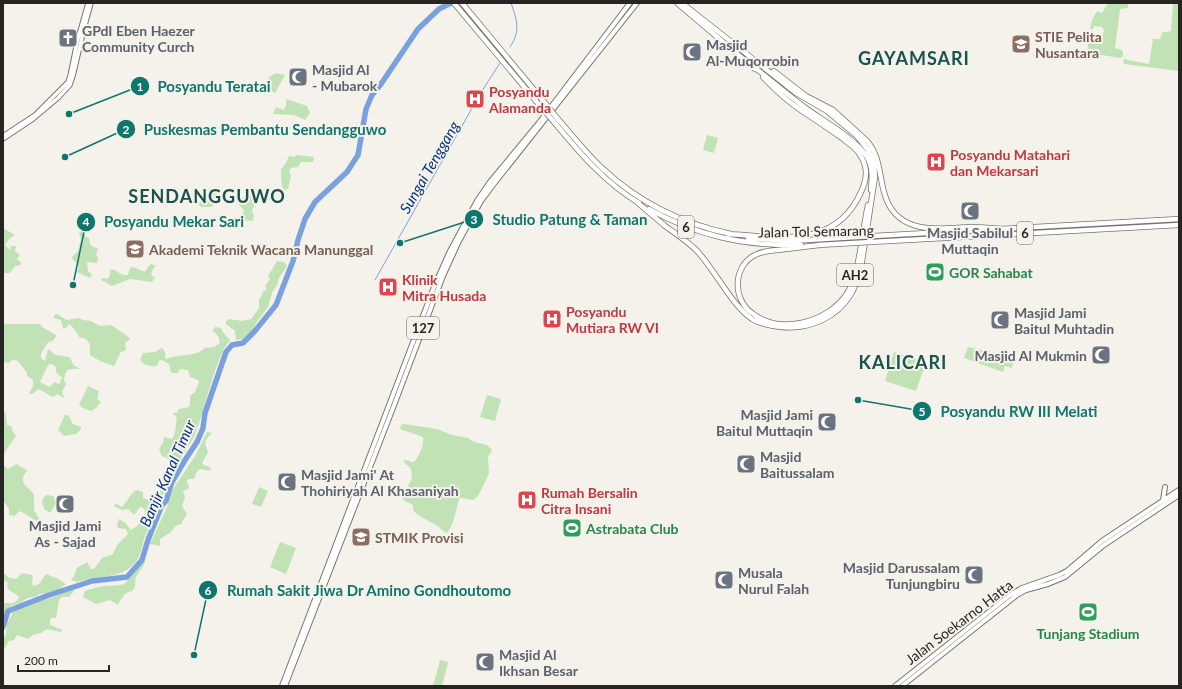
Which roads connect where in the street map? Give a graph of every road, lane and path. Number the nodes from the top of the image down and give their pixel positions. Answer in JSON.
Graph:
{"nodes":[{"id":1,"x":90,"y":3,"type":"edge"},
{"id":2,"x":454,"y":3,"type":"edge"},
{"id":3,"x":462,"y":3,"type":"edge"},
{"id":4,"x":630,"y":3,"type":"edge"},
{"id":5,"x":637,"y":3,"type":"edge"},
{"id":6,"x":677,"y":3,"type":"edge"},
{"id":7,"x":682,"y":3,"type":"edge"},
{"id":8,"x":759,"y":62,"type":"junction"},
{"id":9,"x":754,"y":68,"type":"junction"},
{"id":10,"x":538,"y":99,"type":"junction"},
{"id":11,"x":3,"y":136,"type":"edge"},
{"id":12,"x":3,"y":139,"type":"edge"},
{"id":13,"x":637,"y":202,"type":"junction"},
{"id":14,"x":1179,"y":219,"type":"edge"},
{"id":15,"x":1179,"y":225,"type":"edge"},
{"id":16,"x":1003,"y":229,"type":"junction"},
{"id":17,"x":728,"y":234,"type":"junction"},
{"id":18,"x":821,"y":245,"type":"junction"},
{"id":19,"x":424,"y":321,"type":"junction"},
{"id":20,"x":391,"y":408,"type":"junction"},
{"id":21,"x":1165,"y":486,"type":"dead end"},
{"id":22,"x":1179,"y":490,"type":"edge"},
{"id":23,"x":1179,"y":495,"type":"edge"},
{"id":24,"x":1163,"y":500,"type":"junction"},
{"id":25,"x":934,"y":657,"type":"junction"},
{"id":26,"x":282,"y":686,"type":"edge"},
{"id":27,"x":285,"y":686,"type":"edge"},
{"id":28,"x":895,"y":686,"type":"edge"},
{"id":29,"x":902,"y":686,"type":"edge"}],
"edges":[{"from":1,"to":11,"type":"main road"},
{"from":1,"to":12,"type":"main road"},
{"from":2,"to":10,"type":"highway","name":"Jalan Tol Semarang","number":"6"},
{"from":3,"to":10,"type":"highway","name":"Jalan Tol Semarang","number":"6"},
{"from":4,"to":19,"type":"main road","number":"127"},
{"from":5,"to":19,"type":"main road","number":"127"},
{"from":6,"to":9,"type":"highway","number":"AH2"},
{"from":7,"to":8,"type":"highway","number":"AH2"},
{"from":8,"to":13,"type":"highway","number":"AH2"},
{"from":8,"to":16,"type":"highway"},
{"from":9,"to":17,"type":"highway","number":"AH2"},
{"from":9,"to":18,"type":"highway","number":"AH2"},
{"from":10,"to":13,"type":"highway","name":"Jalan Tol Semarang","number":"6","bridge":true},
{"from":10,"to":17,"type":"highway","name":"Jalan Tol Semarang","number":"6","bridge":true},
{"from":13,"to":18,"type":"highway","name":"Jalan Tol Semarang","number":"6"},
{"from":14,"to":16,"type":"highway","name":"Jalan Tol Semarang","number":"6"},
{"from":15,"to":18,"type":"highway","name":"Jalan Tol Semarang","number":"6","bridge":true},
{"from":16,"to":17,"type":"highway","name":"Jalan Tol Semarang","number":"6","bridge":true},
{"from":19,"to":20,"type":"main road","number":"127"},
{"from":20,"to":26,"type":"main road","number":"127"},
{"from":20,"to":27,"type":"main road","number":"127"},
{"from":21,"to":24,"type":"main road"},
{"from":22,"to":24,"type":"main road","name":"Jalan Soekarno Hatta"},
{"from":23,"to":25,"type":"main road"},
{"from":24,"to":25,"type":"main road","name":"Jalan Soekarno Hatta"},
{"from":25,"to":28,"type":"main road","name":"Jalan Soekarno Hatta"},
{"from":25,"to":29,"type":"main road"}]}
